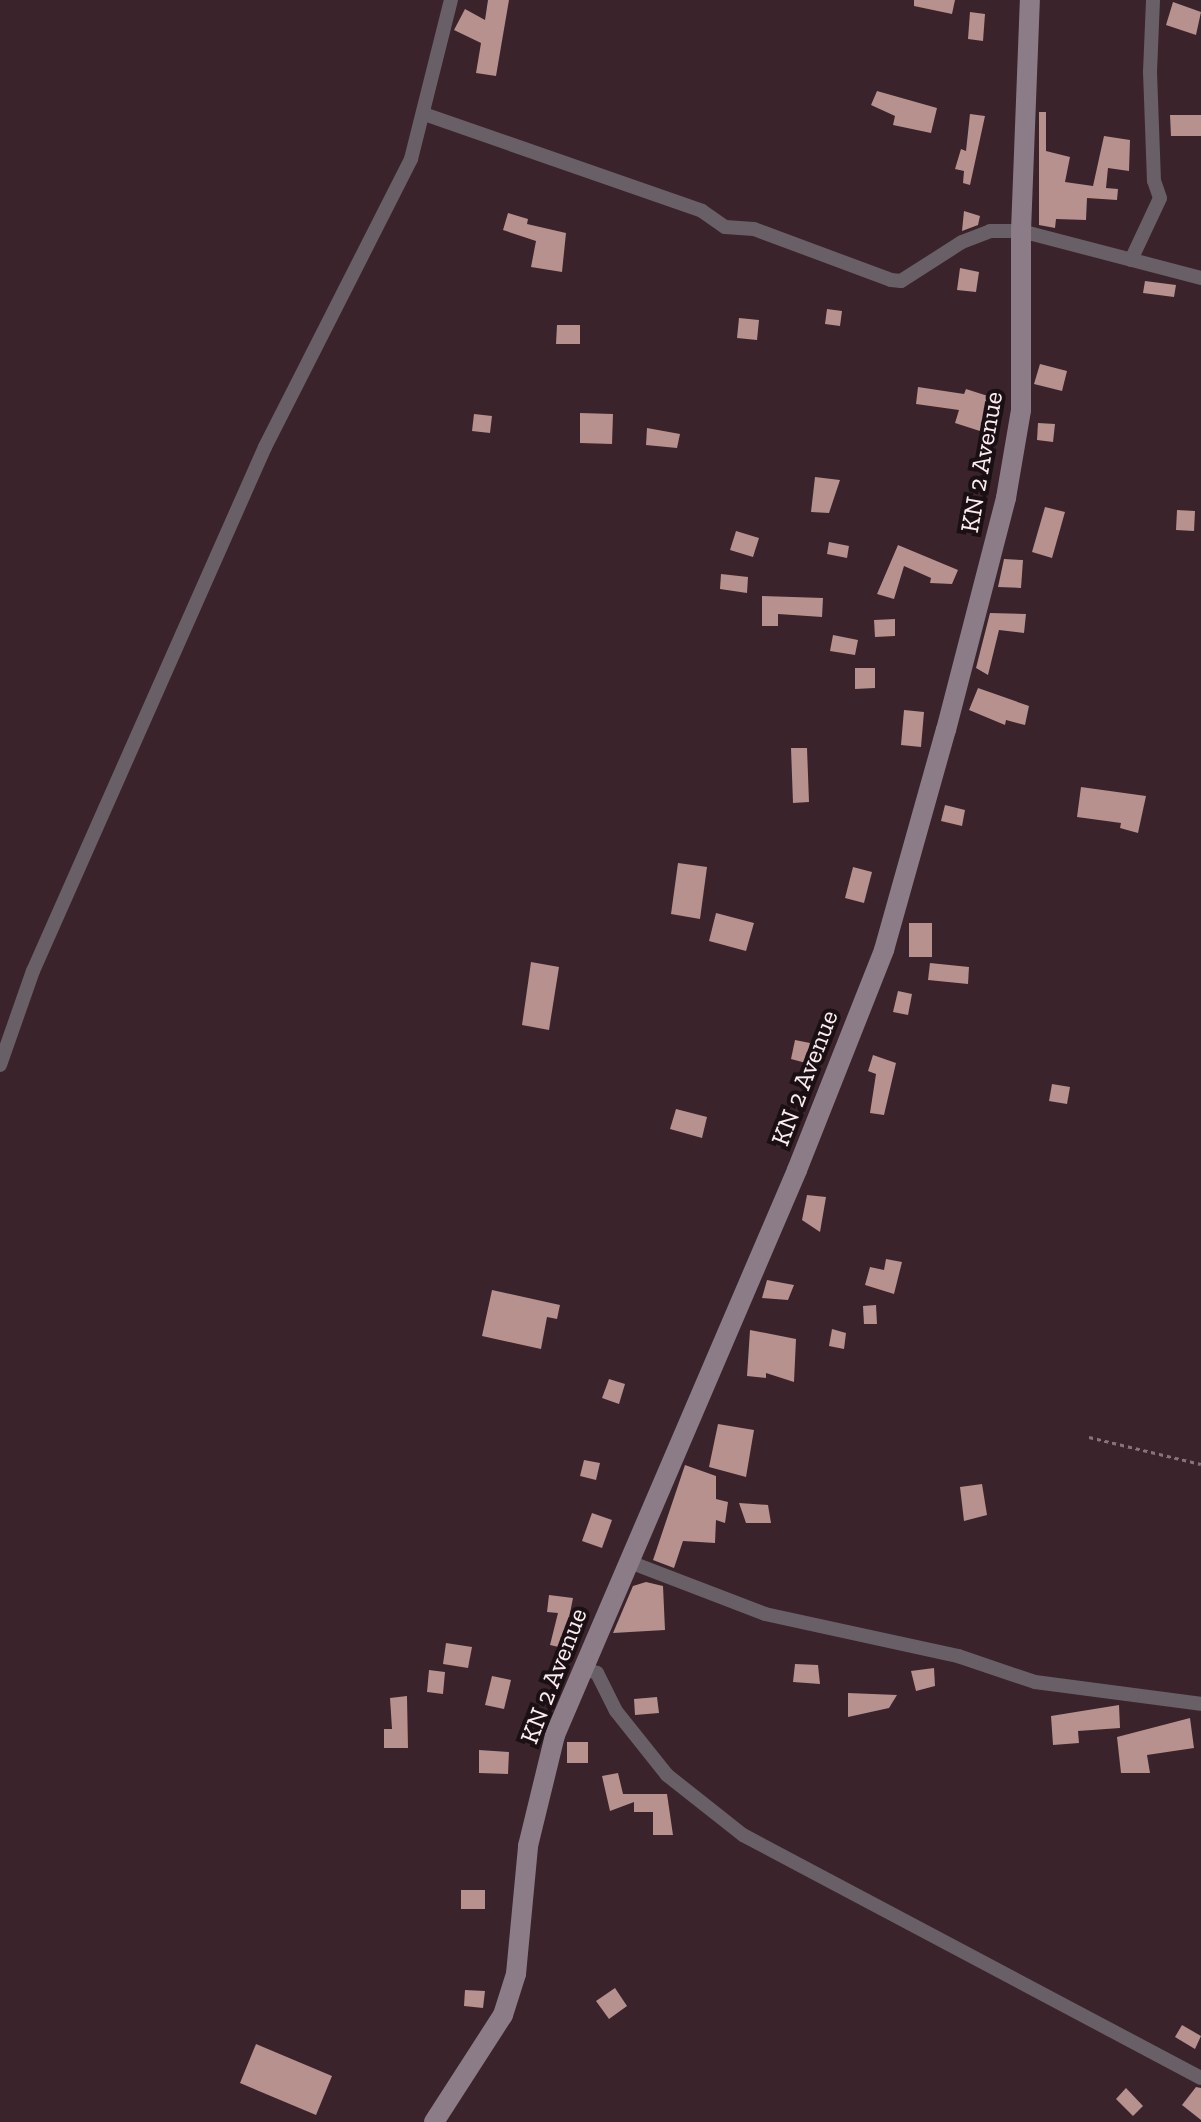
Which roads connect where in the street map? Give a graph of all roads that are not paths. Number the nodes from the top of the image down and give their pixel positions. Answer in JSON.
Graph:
{"nodes":[{"id":1,"x":451,"y":0,"type":"edge"},
{"id":2,"x":1030,"y":0,"type":"edge"},
{"id":3,"x":1153,"y":0,"type":"edge"},
{"id":4,"x":424,"y":114,"type":"junction"},
{"id":5,"x":1021,"y":231,"type":"junction"},
{"id":6,"x":1131,"y":260,"type":"junction"},
{"id":7,"x":1201,"y":278,"type":"edge"},
{"id":8,"x":0,"y":1065,"type":"edge"},
{"id":9,"x":627,"y":1561,"type":"junction"},
{"id":10,"x":583,"y":1668,"type":"junction"},
{"id":11,"x":1201,"y":1704,"type":"edge"},
{"id":12,"x":1201,"y":2078,"type":"edge"},
{"id":13,"x":434,"y":2122,"type":"edge"}],
"edges":[{"from":1,"to":4,"type":"street"},
{"from":2,"to":5,"type":"main road","name":"KN 2 Avenue"},
{"from":3,"to":6,"type":"street"},
{"from":4,"to":5,"type":"street"},
{"from":4,"to":8,"type":"street"},
{"from":5,"to":6,"type":"street"},
{"from":5,"to":9,"type":"main road","name":"KN 2 Avenue"},
{"from":6,"to":7,"type":"street"},
{"from":9,"to":10,"type":"main road","name":"KN 2 Avenue"},
{"from":9,"to":11,"type":"street"},
{"from":10,"to":12,"type":"street"},
{"from":10,"to":13,"type":"main road","name":"KN 2 Avenue"}]}
